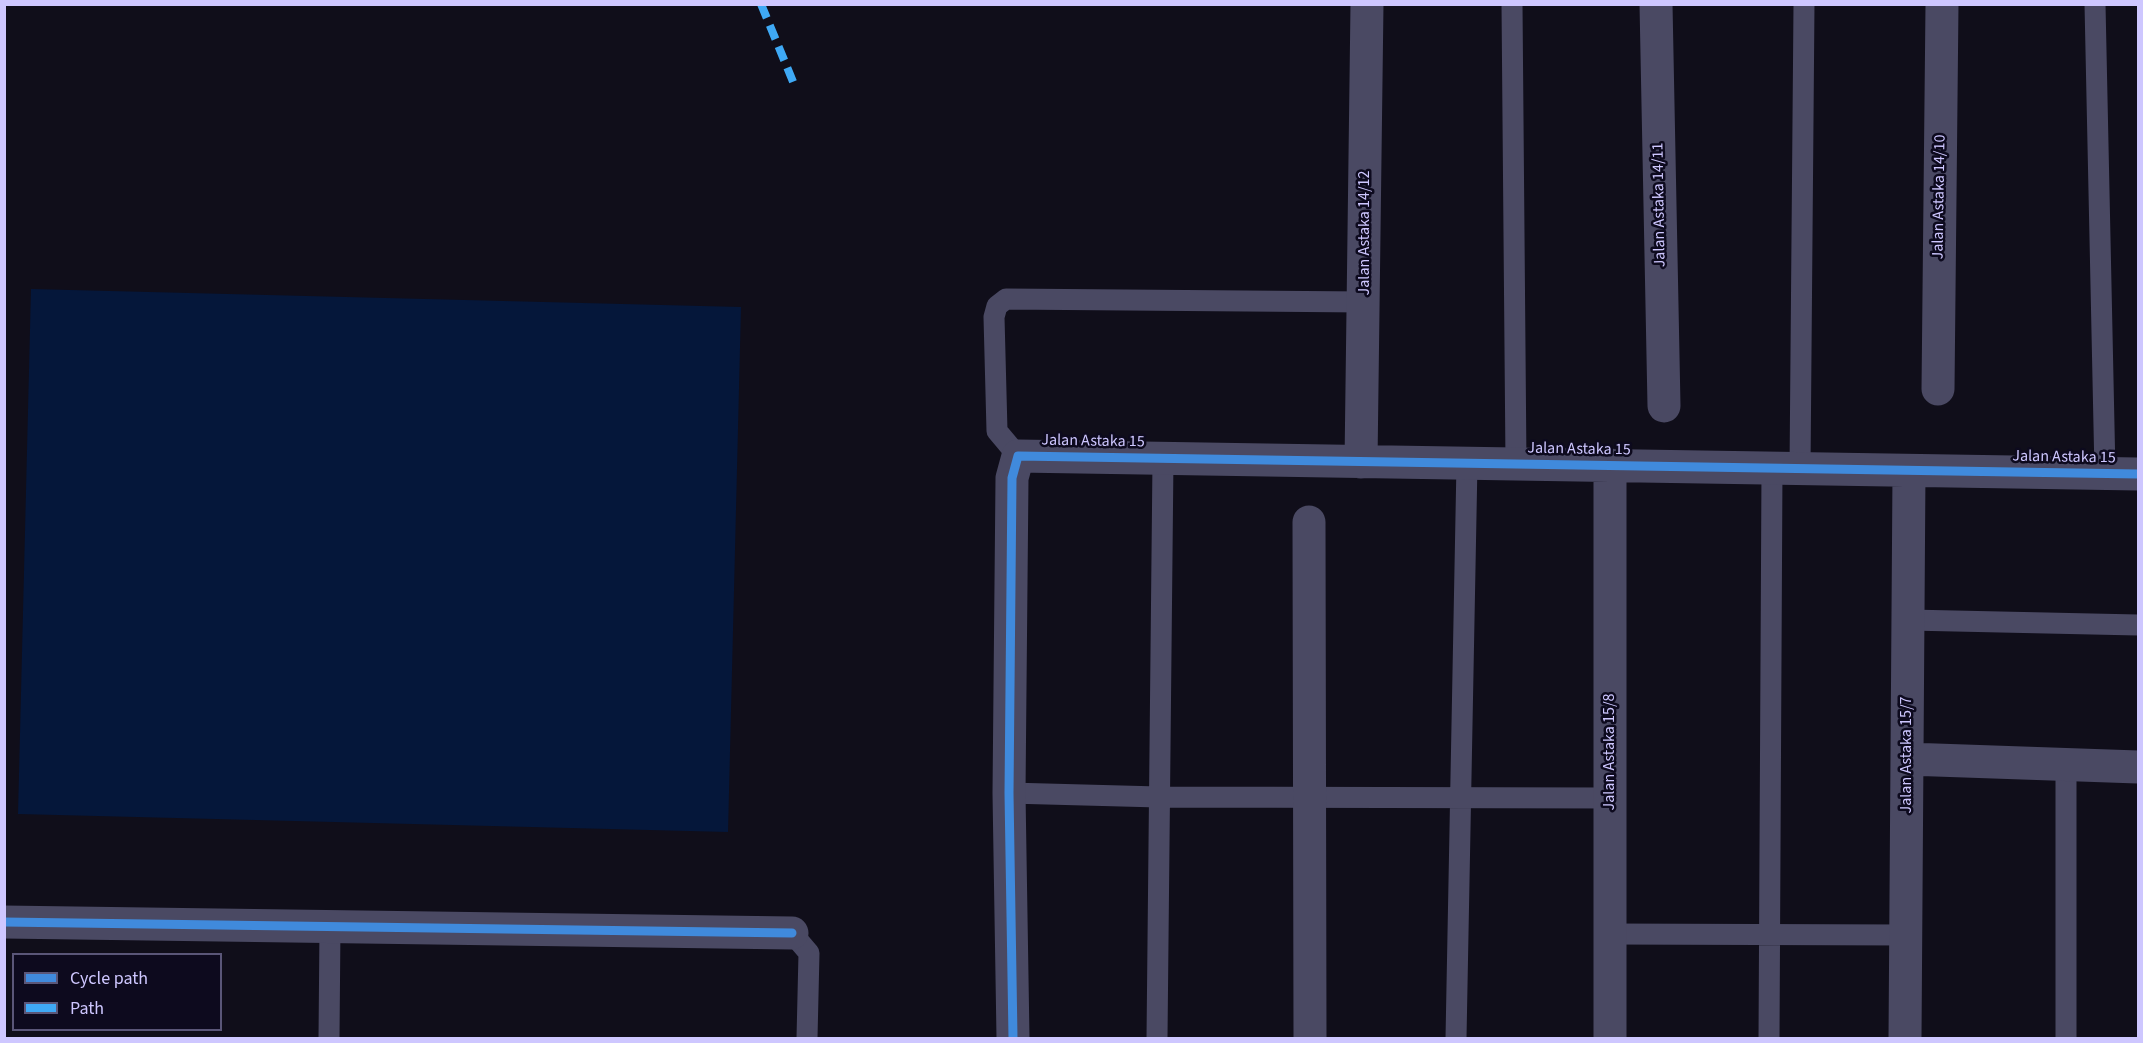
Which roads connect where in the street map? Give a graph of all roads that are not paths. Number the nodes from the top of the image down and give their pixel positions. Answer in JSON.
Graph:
{"nodes":[{"id":1,"x":1367,"y":4,"type":"edge"},
{"id":2,"x":1512,"y":4,"type":"edge"},
{"id":3,"x":1656,"y":4,"type":"edge"},
{"id":4,"x":1804,"y":4,"type":"edge"},
{"id":5,"x":1942,"y":4,"type":"edge"},
{"id":6,"x":2095,"y":4,"type":"edge"},
{"id":7,"x":1365,"y":302,"type":"junction"},
{"id":8,"x":1938,"y":388,"type":"dead end"},
{"id":9,"x":1664,"y":406,"type":"dead end"},
{"id":10,"x":1018,"y":456,"type":"junction"},
{"id":11,"x":1163,"y":459,"type":"junction"},
{"id":12,"x":1361,"y":462,"type":"junction"},
{"id":13,"x":1467,"y":463,"type":"junction"},
{"id":14,"x":1516,"y":464,"type":"junction"},
{"id":15,"x":1610,"y":465,"type":"junction"},
{"id":16,"x":1786,"y":468,"type":"junction"},
{"id":17,"x":1909,"y":471,"type":"junction"},
{"id":18,"x":2105,"y":473,"type":"junction"},
{"id":19,"x":2139,"y":474,"type":"edge"},
{"id":20,"x":1309,"y":522,"type":"dead end"},
{"id":21,"x":1909,"y":620,"type":"junction"},
{"id":22,"x":2139,"y":625,"type":"edge"},
{"id":23,"x":1907,"y":759,"type":"junction"},
{"id":24,"x":2066,"y":765,"type":"junction"},
{"id":25,"x":2139,"y":767,"type":"edge"},
{"id":26,"x":1009,"y":793,"type":"junction"},
{"id":27,"x":1159,"y":797,"type":"junction"},
{"id":28,"x":1310,"y":797,"type":"junction"},
{"id":29,"x":1461,"y":797,"type":"junction"},
{"id":30,"x":1610,"y":798,"type":"junction"},
{"id":31,"x":4,"y":922,"type":"edge"},
{"id":32,"x":330,"y":926,"type":"junction"},
{"id":33,"x":792,"y":933,"type":"joint"},
{"id":34,"x":1610,"y":934,"type":"junction"},
{"id":35,"x":1770,"y":935,"type":"junction"},
{"id":36,"x":1906,"y":935,"type":"junction"},
{"id":37,"x":329,"y":1038,"type":"edge"},
{"id":38,"x":807,"y":1038,"type":"edge"},
{"id":39,"x":1012,"y":1038,"type":"edge"},
{"id":40,"x":1157,"y":1038,"type":"edge"},
{"id":41,"x":1310,"y":1038,"type":"edge"},
{"id":42,"x":1456,"y":1038,"type":"edge"},
{"id":43,"x":1610,"y":1038,"type":"edge"},
{"id":44,"x":1769,"y":1038,"type":"edge"},
{"id":45,"x":1905,"y":1038,"type":"edge"},
{"id":46,"x":2067,"y":1038,"type":"edge"}],
"edges":[{"from":1,"to":7,"type":"street","name":"Jalan Astaka 14/12"},
{"from":2,"to":14,"type":"lane"},
{"from":3,"to":9,"type":"street","name":"Jalan Astaka 14/11"},
{"from":4,"to":16,"type":"lane"},
{"from":5,"to":8,"type":"street","name":"Jalan Astaka 14/10"},
{"from":6,"to":18,"type":"lane"},
{"from":7,"to":10,"type":"lane"},
{"from":7,"to":12,"type":"street","name":"Jalan Astaka 14/12"},
{"from":10,"to":11,"type":"street","name":"Jalan Astaka 15"},
{"from":10,"to":26,"type":"street"},
{"from":11,"to":12,"type":"street","name":"Jalan Astaka 15"},
{"from":11,"to":27,"type":"lane"},
{"from":12,"to":13,"type":"street","name":"Jalan Astaka 15"},
{"from":13,"to":14,"type":"street","name":"Jalan Astaka 15"},
{"from":13,"to":29,"type":"lane"},
{"from":14,"to":15,"type":"street","name":"Jalan Astaka 15"},
{"from":15,"to":16,"type":"street","name":"Jalan Astaka 15"},
{"from":15,"to":30,"type":"street","name":"Jalan Astaka 15/8"},
{"from":16,"to":17,"type":"street","name":"Jalan Astaka 15"},
{"from":16,"to":35,"type":"lane"},
{"from":17,"to":18,"type":"street","name":"Jalan Astaka 15"},
{"from":17,"to":21,"type":"street","name":"Jalan Astaka 15/7"},
{"from":18,"to":19,"type":"street","name":"Jalan Astaka 15"},
{"from":20,"to":28,"type":"street"},
{"from":21,"to":22,"type":"lane"},
{"from":21,"to":23,"type":"street","name":"Jalan Astaka 15/7"},
{"from":23,"to":24,"type":"street"},
{"from":23,"to":36,"type":"street","name":"Jalan Astaka 15/7"},
{"from":24,"to":25,"type":"street"},
{"from":24,"to":46,"type":"lane"},
{"from":26,"to":27,"type":"lane"},
{"from":26,"to":39,"type":"street"},
{"from":27,"to":28,"type":"lane"},
{"from":27,"to":40,"type":"lane"},
{"from":28,"to":29,"type":"lane"},
{"from":28,"to":41,"type":"street"},
{"from":29,"to":30,"type":"lane"},
{"from":29,"to":42,"type":"lane"},
{"from":30,"to":34,"type":"street","name":"Jalan Astaka 15/8"},
{"from":31,"to":32,"type":"street"},
{"from":32,"to":33,"type":"street"},
{"from":32,"to":37,"type":"lane"},
{"from":33,"to":38,"type":"lane"},
{"from":34,"to":35,"type":"lane"},
{"from":34,"to":43,"type":"street","name":"Jalan Astaka 15/8"},
{"from":35,"to":36,"type":"lane"},
{"from":35,"to":44,"type":"lane"},
{"from":36,"to":45,"type":"street","name":"Jalan Astaka 15/7"}]}
